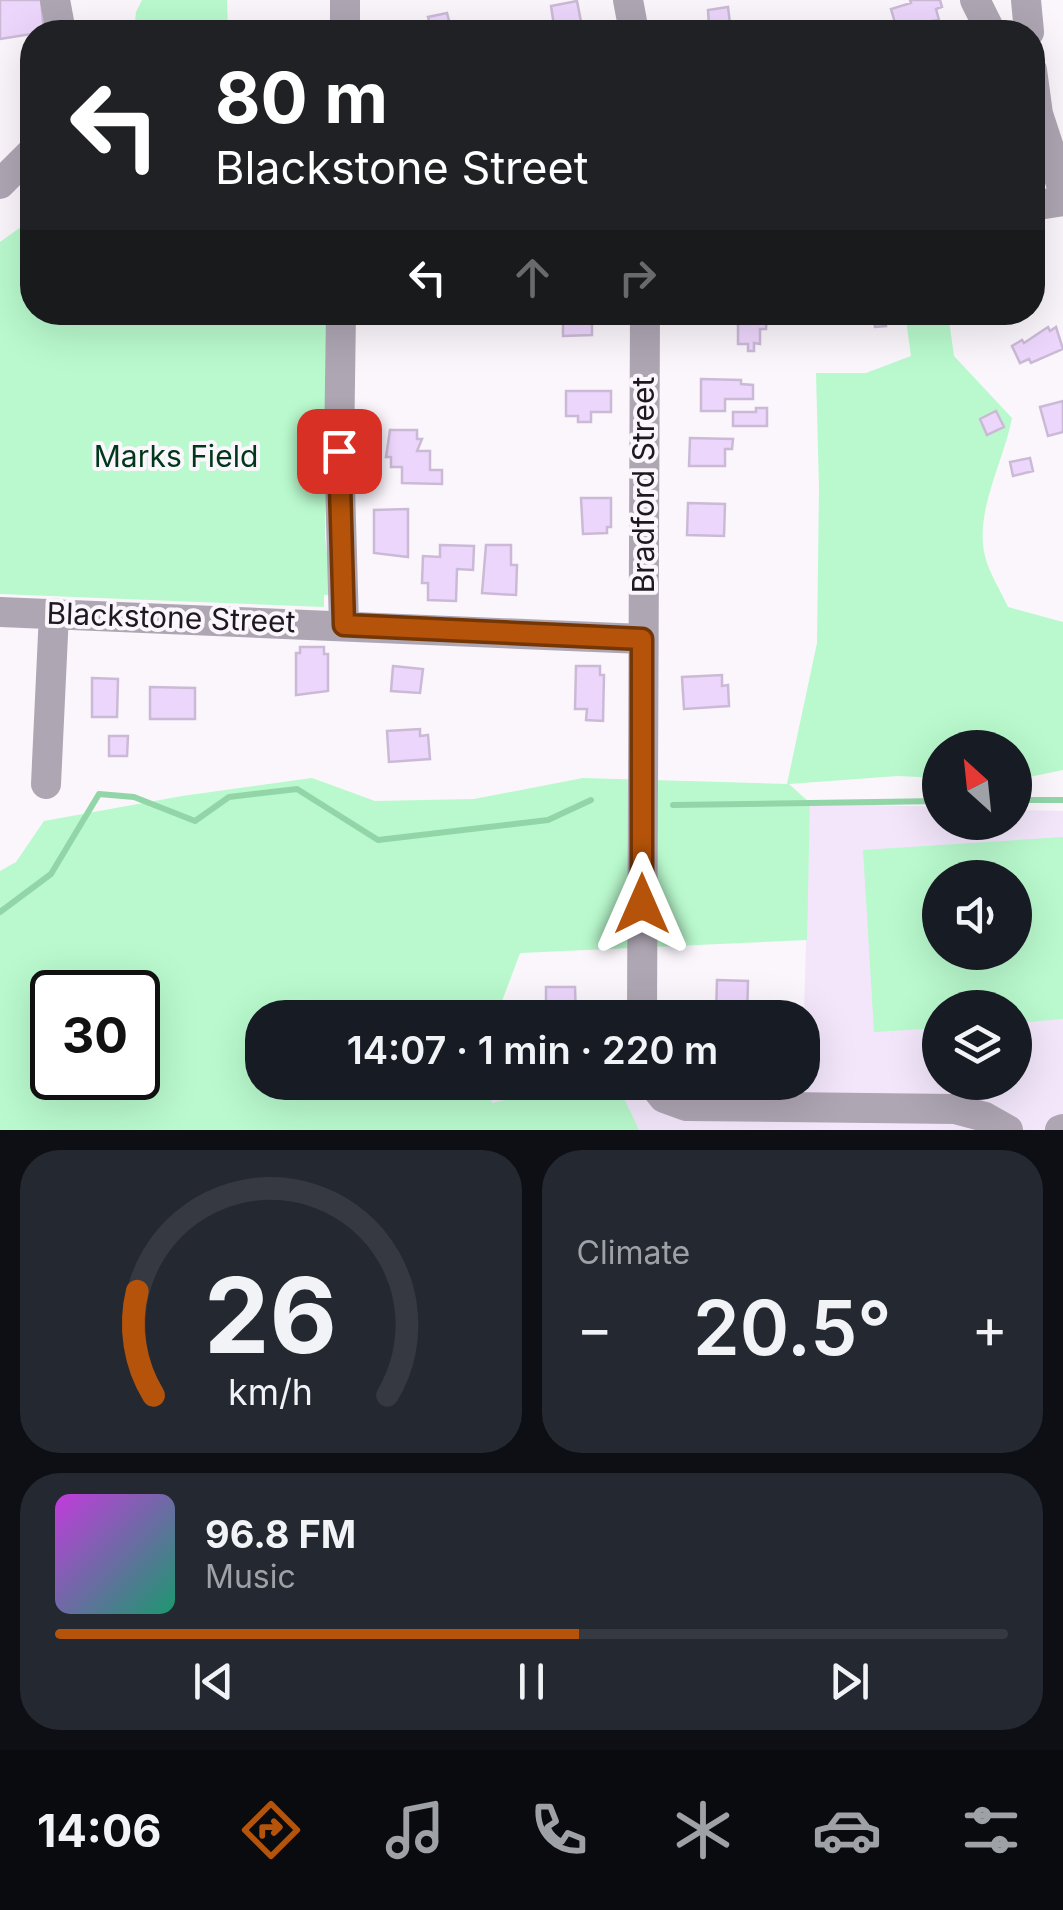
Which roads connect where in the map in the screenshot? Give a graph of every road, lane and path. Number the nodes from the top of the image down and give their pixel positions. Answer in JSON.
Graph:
{"nodes":[{"id":1,"x":1045,"y":138,"type":"edge"},
{"id":2,"x":20,"y":164,"type":"edge"},
{"id":3,"x":0,"y":184,"type":"edge"},
{"id":4,"x":1063,"y":190,"type":"edge"},
{"id":5,"x":341,"y":325,"type":"edge"},
{"id":6,"x":645,"y":325,"type":"edge"},
{"id":7,"x":0,"y":612,"type":"edge"},
{"id":8,"x":54,"y":613,"type":"junction"},
{"id":9,"x":344,"y":625,"type":"junction"},
{"id":10,"x":642,"y":639,"type":"junction"},
{"id":11,"x":46,"y":784,"type":"dead end"},
{"id":12,"x":642,"y":1000,"type":"edge"},
{"id":13,"x":670,"y":1100,"type":"edge"},
{"id":14,"x":1008,"y":1130,"type":"edge"}],
"edges":[{"from":1,"to":4,"type":"street"},
{"from":2,"to":3,"type":"street"},
{"from":5,"to":9,"type":"street"},
{"from":6,"to":10,"type":"street","name":"Bradford Street"},
{"from":7,"to":8,"type":"street","name":"Blackstone Street"},
{"from":8,"to":9,"type":"street","name":"Blackstone Street"},
{"from":8,"to":11,"type":"street"},
{"from":9,"to":10,"type":"street","name":"Blackstone Street"},
{"from":10,"to":12,"type":"street","name":"Bradford Street"},
{"from":13,"to":14,"type":"street"}]}
